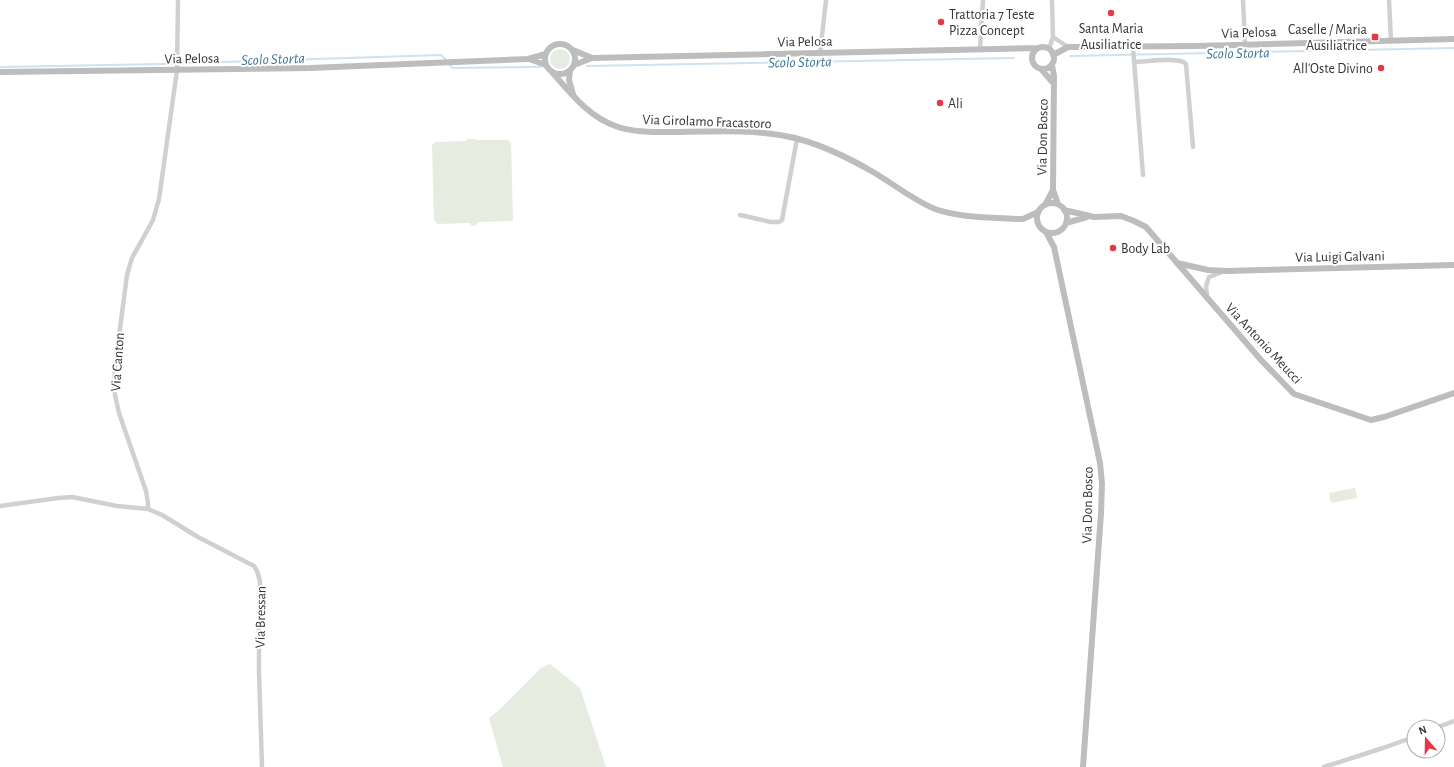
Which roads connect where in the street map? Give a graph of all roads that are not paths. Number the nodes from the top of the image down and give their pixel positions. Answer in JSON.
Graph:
{"nodes":[{"id":1,"x":178,"y":0,"type":"edge"},
{"id":2,"x":826,"y":0,"type":"edge"},
{"id":3,"x":983,"y":0,"type":"edge"},
{"id":4,"x":1052,"y":0,"type":"edge"},
{"id":5,"x":1243,"y":0,"type":"edge"},
{"id":6,"x":1389,"y":0,"type":"edge"},
{"id":7,"x":1053,"y":37,"type":"junction"},
{"id":8,"x":1454,"y":39,"type":"edge"},
{"id":9,"x":1391,"y":41,"type":"junction"},
{"id":10,"x":1245,"y":44,"type":"junction"},
{"id":11,"x":1068,"y":46,"type":"junction"},
{"id":12,"x":1018,"y":48,"type":"junction"},
{"id":13,"x":1038,"y":48,"type":"junction"},
{"id":14,"x":980,"y":49,"type":"junction"},
{"id":15,"x":1049,"y":49,"type":"junction"},
{"id":16,"x":573,"y":50,"type":"junction"},
{"id":17,"x":546,"y":54,"type":"junction"},
{"id":18,"x":820,"y":54,"type":"junction"},
{"id":19,"x":1053,"y":55,"type":"junction"},
{"id":20,"x":1134,"y":55,"type":"junction"},
{"id":21,"x":592,"y":58,"type":"junction"},
{"id":22,"x":528,"y":59,"type":"junction"},
{"id":23,"x":1031,"y":59,"type":"junction"},
{"id":24,"x":546,"y":64,"type":"junction"},
{"id":25,"x":574,"y":65,"type":"junction"},
{"id":26,"x":1052,"y":65,"type":"junction"},
{"id":27,"x":177,"y":69,"type":"junction"},
{"id":28,"x":1042,"y":70,"type":"junction"},
{"id":29,"x":570,"y":71,"type":"junction"},
{"id":30,"x":0,"y":72,"type":"edge"},
{"id":31,"x":552,"y":72,"type":"junction"},
{"id":32,"x":1054,"y":84,"type":"junction"},
{"id":33,"x":573,"y":96,"type":"junction"},
{"id":34,"x":797,"y":139,"type":"junction"},
{"id":35,"x":1193,"y":147,"type":"dead end"},
{"id":36,"x":1143,"y":175,"type":"dead end"},
{"id":37,"x":1053,"y":190,"type":"junction"},
{"id":38,"x":1058,"y":204,"type":"junction"},
{"id":39,"x":1045,"y":205,"type":"junction"},
{"id":40,"x":1064,"y":210,"type":"junction"},
{"id":41,"x":1038,"y":212,"type":"junction"},
{"id":42,"x":740,"y":215,"type":"dead end"},
{"id":43,"x":1087,"y":216,"type":"junction"},
{"id":44,"x":1023,"y":219,"type":"junction"},
{"id":45,"x":1066,"y":223,"type":"junction"},
{"id":46,"x":1039,"y":226,"type":"junction"},
{"id":47,"x":1059,"y":231,"type":"junction"},
{"id":48,"x":1046,"y":232,"type":"junction"},
{"id":49,"x":1054,"y":247,"type":"junction"},
{"id":50,"x":1177,"y":263,"type":"junction"},
{"id":51,"x":1454,"y":265,"type":"edge"},
{"id":52,"x":1227,"y":271,"type":"junction"},
{"id":53,"x":1208,"y":299,"type":"junction"},
{"id":54,"x":1454,"y":393,"type":"edge"},
{"id":55,"x":0,"y":506,"type":"edge"},
{"id":56,"x":148,"y":509,"type":"junction"},
{"id":57,"x":1406,"y":739,"type":"edge"},
{"id":58,"x":262,"y":767,"type":"edge"},
{"id":59,"x":1083,"y":767,"type":"edge"},
{"id":60,"x":1324,"y":767,"type":"edge"}],
"edges":[{"from":1,"to":27,"type":"street","name":"Via Canton"},
{"from":2,"to":18,"type":"street"},
{"from":3,"to":14,"type":"street"},
{"from":4,"to":7,"type":"street"},
{"from":5,"to":10,"type":"street"},
{"from":6,"to":9,"type":"street"},
{"from":7,"to":11,"type":"street"},
{"from":7,"to":15,"type":"street"},
{"from":8,"to":9,"type":"main road","name":"Via Pelosa"},
{"from":9,"to":10,"type":"main road","name":"Via Pelosa"},
{"from":10,"to":20,"type":"main road","name":"Via Pelosa"},
{"from":11,"to":19,"type":"main road"},
{"from":11,"to":20,"type":"main road","name":"Via Pelosa"},
{"from":12,"to":13,"type":"main road","name":"Via Pelosa"},
{"from":12,"to":14,"type":"main road","name":"Via Pelosa"},
{"from":12,"to":23,"type":"main road"},
{"from":13,"to":15,"type":"main road"},
{"from":13,"to":23,"type":"main road"},
{"from":14,"to":18,"type":"main road","name":"Via Pelosa"},
{"from":15,"to":19,"type":"main road"},
{"from":16,"to":17,"type":"main road","name":"Via Pelosa"},
{"from":16,"to":21,"type":"main road","name":"Via Pelosa"},
{"from":16,"to":25,"type":"main road"},
{"from":17,"to":22,"type":"main road","name":"Via Pelosa"},
{"from":17,"to":24,"type":"main road"},
{"from":18,"to":21,"type":"main road","name":"Via Pelosa"},
{"from":19,"to":26,"type":"main road"},
{"from":20,"to":35,"type":"street"},
{"from":20,"to":36,"type":"street"},
{"from":21,"to":25,"type":"main road","name":"Via Pelosa"},
{"from":22,"to":24,"type":"main road","name":"Via Pelosa"},
{"from":22,"to":27,"type":"main road","name":"Via Pelosa"},
{"from":23,"to":28,"type":"main road"},
{"from":24,"to":31,"type":"main road"},
{"from":25,"to":29,"type":"main road"},
{"from":26,"to":28,"type":"main road"},
{"from":26,"to":32,"type":"main road","name":"Via Don Bosco"},
{"from":27,"to":30,"type":"main road","name":"Via Pelosa"},
{"from":27,"to":56,"type":"street","name":"Via Canton"},
{"from":28,"to":32,"type":"main road","name":"Via Don Bosco"},
{"from":29,"to":31,"type":"main road"},
{"from":29,"to":33,"type":"main road"},
{"from":31,"to":33,"type":"main road","name":"Via Girolamo Fracastoro"},
{"from":32,"to":37,"type":"main road","name":"Via Don Bosco"},
{"from":33,"to":34,"type":"main road","name":"Via Girolamo Fracastoro"},
{"from":34,"to":42,"type":"street"},
{"from":34,"to":44,"type":"main road","name":"Via Girolamo Fracastoro"},
{"from":37,"to":38,"type":"main road","name":"Via Don Bosco"},
{"from":37,"to":39,"type":"main road","name":"Via Don Bosco"},
{"from":38,"to":39,"type":"main road"},
{"from":38,"to":40,"type":"main road","name":"Via Don Bosco"},
{"from":39,"to":41,"type":"main road","name":"Via Don Bosco"},
{"from":40,"to":43,"type":"main road","name":"Via Antonio Meucci"},
{"from":40,"to":45,"type":"main road"},
{"from":41,"to":44,"type":"main road","name":"Via Girolamo Fracastoro"},
{"from":41,"to":46,"type":"main road"},
{"from":43,"to":45,"type":"main road","name":"Via Antonio Meucci"},
{"from":43,"to":50,"type":"main road","name":"Via Antonio Meucci"},
{"from":44,"to":46,"type":"main road","name":"Via Girolamo Fracastoro"},
{"from":45,"to":47,"type":"main road","name":"Via Don Bosco"},
{"from":46,"to":48,"type":"main road","name":"Via Don Bosco"},
{"from":47,"to":48,"type":"main road"},
{"from":47,"to":49,"type":"main road","name":"Via Don Bosco"},
{"from":48,"to":49,"type":"main road","name":"Via Don Bosco"},
{"from":49,"to":59,"type":"main road","name":"Via Don Bosco"},
{"from":50,"to":52,"type":"main road","name":"Via Luigi Galvani"},
{"from":50,"to":53,"type":"main road","name":"Via Antonio Meucci"},
{"from":51,"to":52,"type":"main road","name":"Via Luigi Galvani"},
{"from":52,"to":53,"type":"street","name":"Via Luigi Galvani"},
{"from":53,"to":54,"type":"main road","name":"Via Antonio Meucci"},
{"from":55,"to":56,"type":"street"},
{"from":56,"to":58,"type":"street","name":"Via Bressan"},
{"from":57,"to":60,"type":"street"}]}
